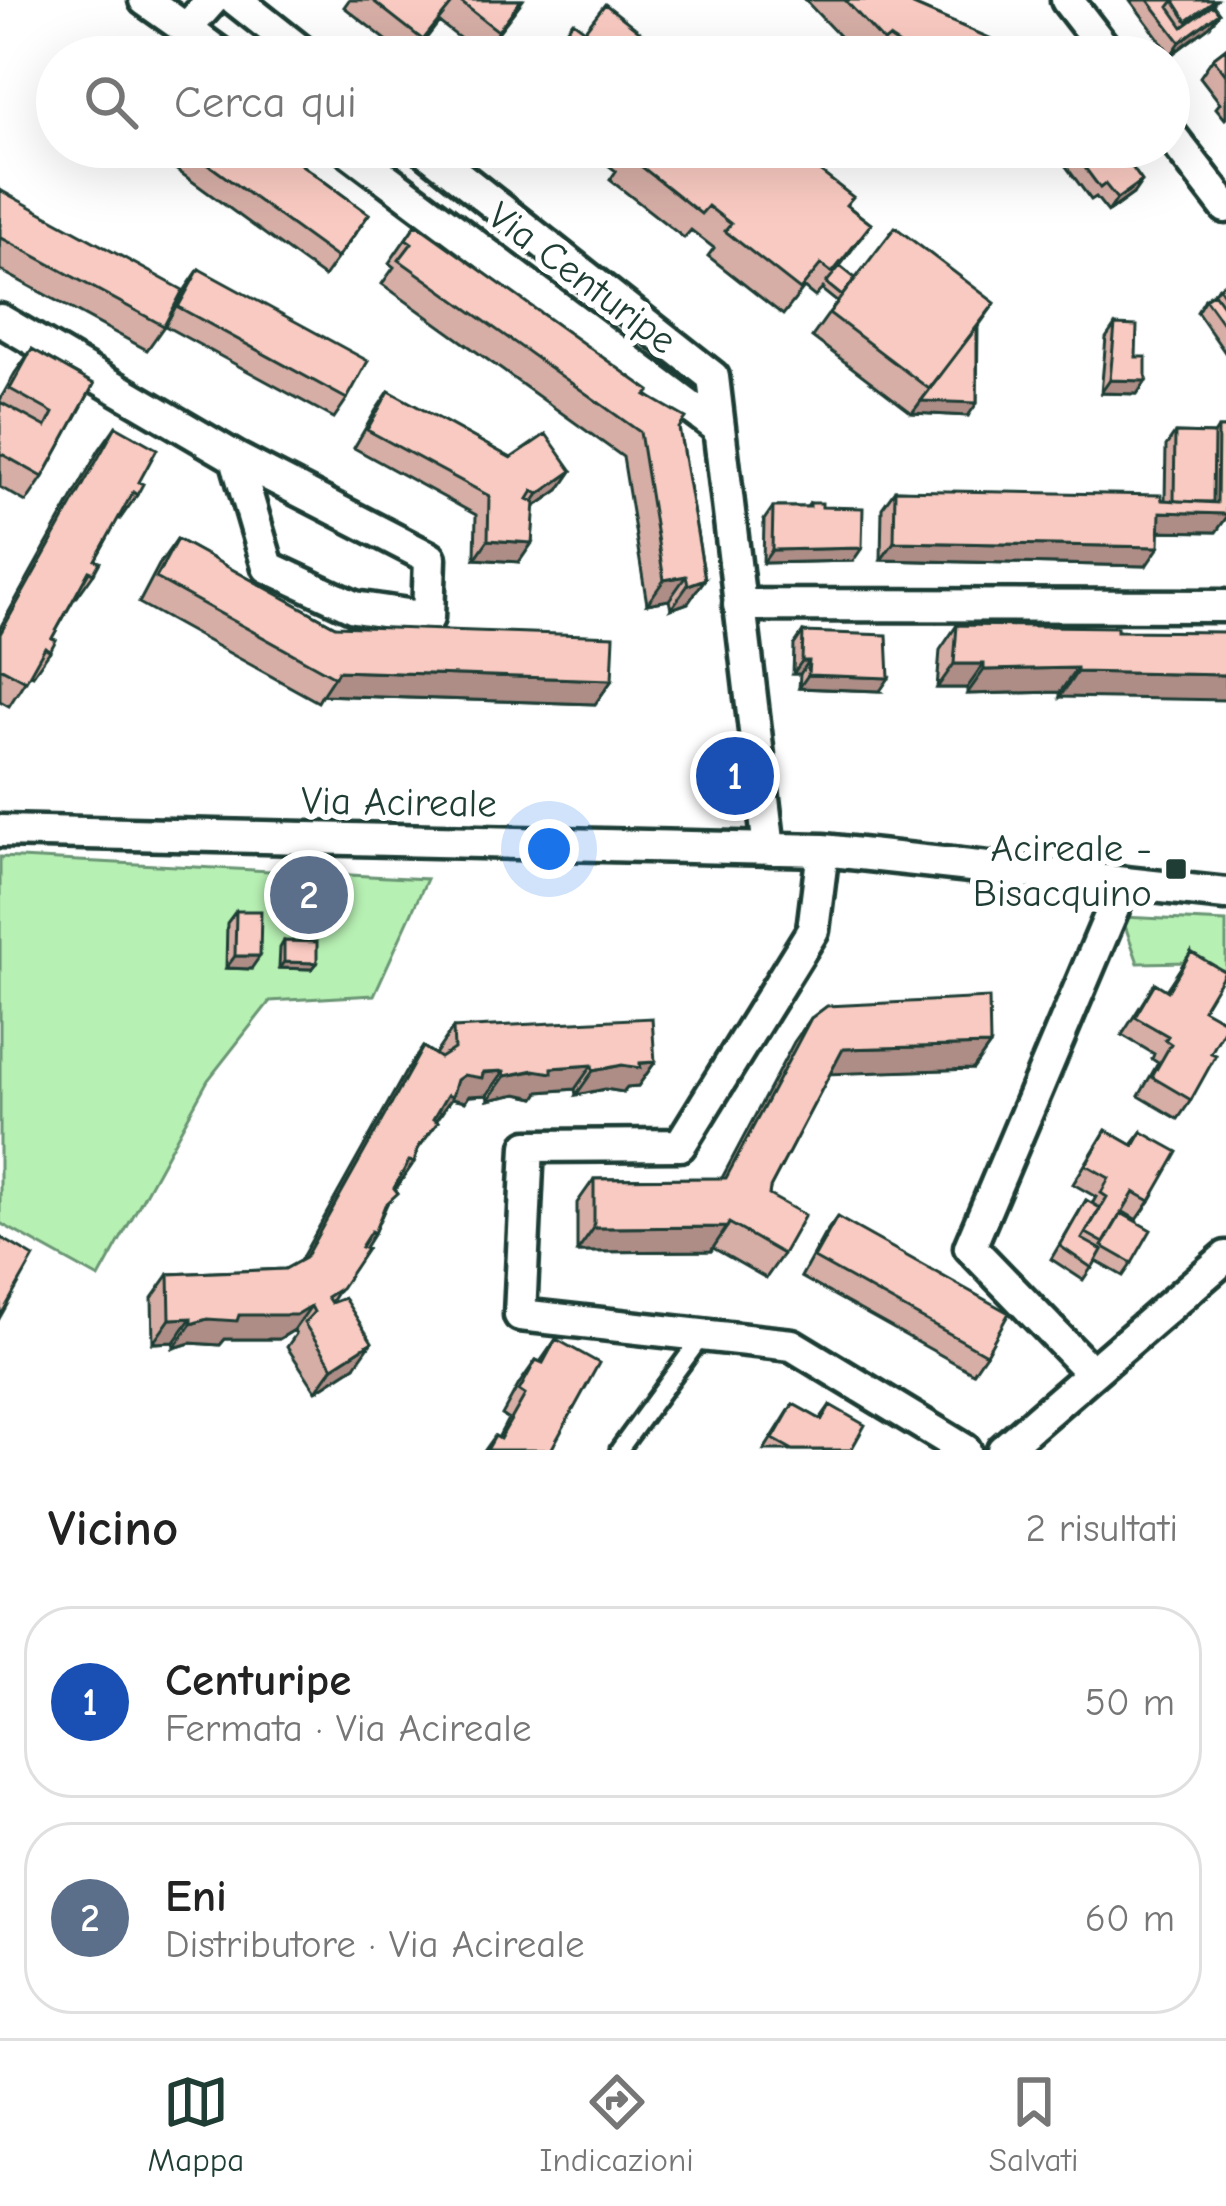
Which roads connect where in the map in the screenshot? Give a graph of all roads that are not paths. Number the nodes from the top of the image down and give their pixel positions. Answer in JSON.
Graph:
{"nodes":[{"id":1,"x":145,"y":0,"type":"edge"},
{"id":2,"x":212,"y":0,"type":"edge"},
{"id":3,"x":236,"y":0,"type":"edge"},
{"id":4,"x":1067,"y":0,"type":"edge"},
{"id":5,"x":186,"y":29,"type":"junction"},
{"id":6,"x":196,"y":36,"type":"edge"},
{"id":7,"x":281,"y":36,"type":"edge"},
{"id":8,"x":1095,"y":36,"type":"edge"},
{"id":9,"x":1190,"y":160,"type":"edge"},
{"id":10,"x":372,"y":168,"type":"edge"},
{"id":11,"x":448,"y":168,"type":"edge"},
{"id":12,"x":1226,"y":207,"type":"edge"},
{"id":13,"x":0,"y":320,"type":"edge"},
{"id":14,"x":717,"y":427,"type":"junction"},
{"id":15,"x":236,"y":458,"type":"junction"},
{"id":16,"x":739,"y":604,"type":"junction"},
{"id":17,"x":1226,"y":606,"type":"edge"},
{"id":18,"x":0,"y":831,"type":"edge"},
{"id":19,"x":769,"y":849,"type":"junction"},
{"id":20,"x":823,"y":850,"type":"junction"},
{"id":21,"x":1124,"y":883,"type":"junction"},
{"id":22,"x":1226,"y":894,"type":"edge"},
{"id":23,"x":1226,"y":1257,"type":"edge"},
{"id":24,"x":702,"y":1335,"type":"junction"},
{"id":25,"x":1092,"y":1373,"type":"junction"},
{"id":26,"x":619,"y":1450,"type":"edge"},
{"id":27,"x":964,"y":1450,"type":"edge"},
{"id":28,"x":1004,"y":1450,"type":"edge"}],
"edges":[{"from":1,"to":5,"type":"street"},
{"from":2,"to":5,"type":"street"},
{"from":3,"to":7,"type":"street"},
{"from":4,"to":8,"type":"street"},
{"from":5,"to":6,"type":"street"},
{"from":9,"to":12,"type":"street"},
{"from":10,"to":14,"type":"street","name":"Via Centuripe"},
{"from":11,"to":14,"type":"street"},
{"from":13,"to":15,"type":"street"},
{"from":14,"to":16,"type":"street"},
{"from":15,"to":15,"type":"street"},
{"from":16,"to":17,"type":"street"},
{"from":16,"to":19,"type":"street"},
{"from":18,"to":19,"type":"street","name":"Via Acireale"},
{"from":19,"to":20,"type":"street","name":"Via Acireale"},
{"from":20,"to":21,"type":"street","name":"Via Acireale"},
{"from":20,"to":24,"type":"street"},
{"from":21,"to":22,"type":"street","name":"Via Acireale"},
{"from":21,"to":25,"type":"street"},
{"from":23,"to":25,"type":"street"},
{"from":24,"to":26,"type":"lane"},
{"from":24,"to":27,"type":"street"},
{"from":25,"to":28,"type":"street"}]}
